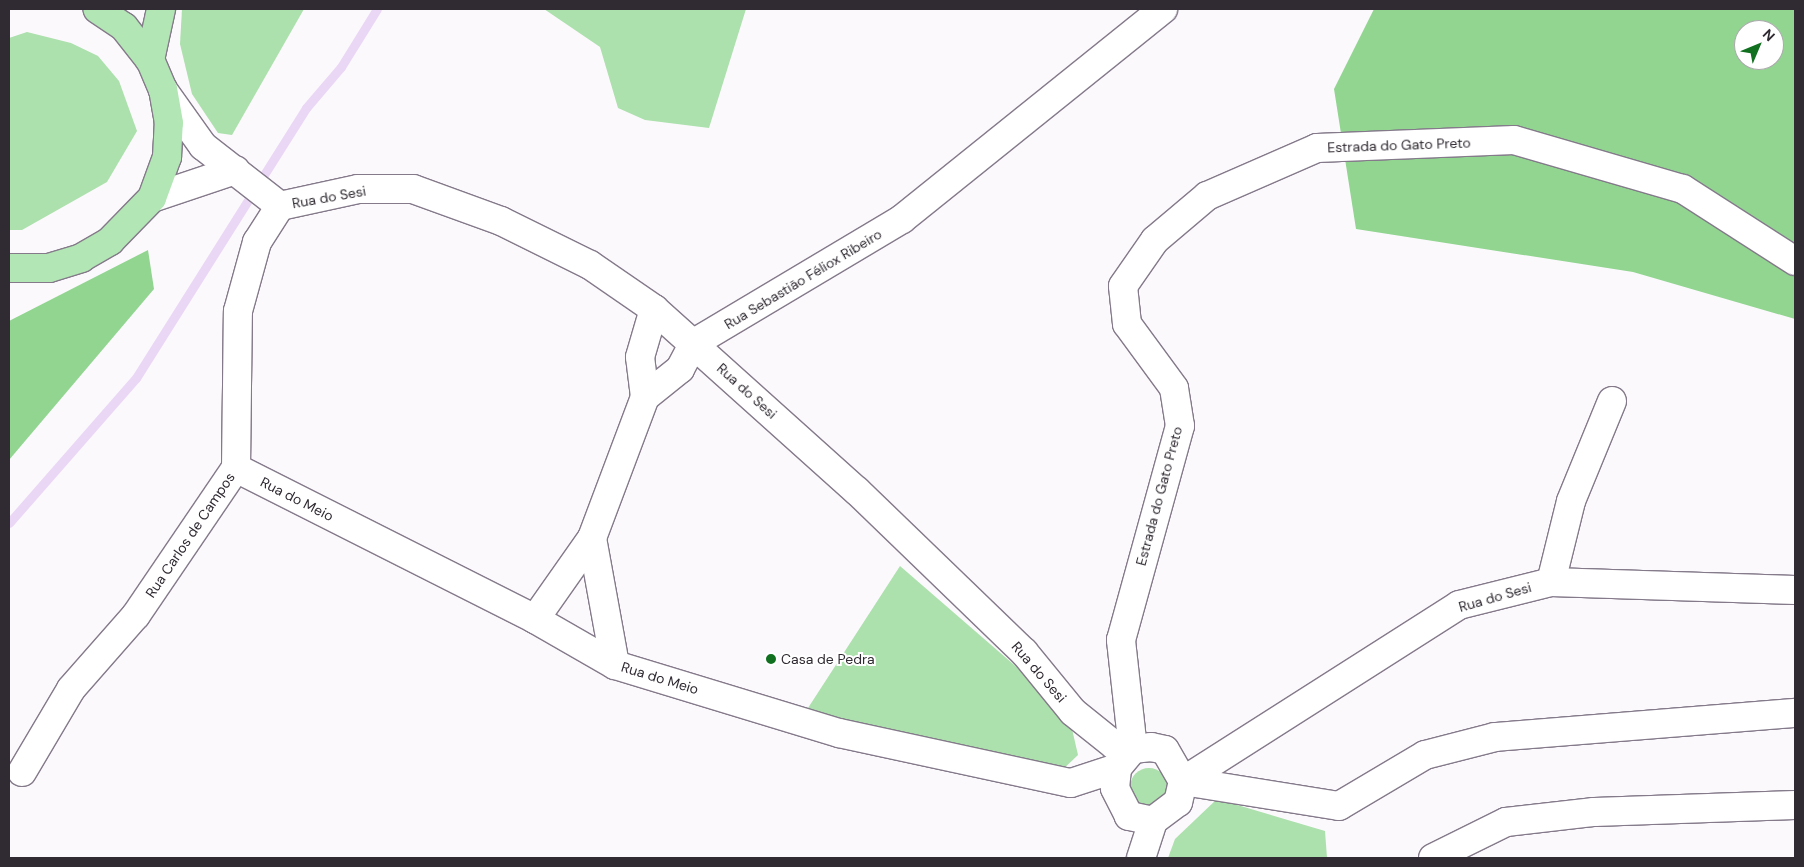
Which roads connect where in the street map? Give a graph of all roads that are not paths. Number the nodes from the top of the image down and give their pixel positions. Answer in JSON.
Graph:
{"nodes":[{"id":1,"x":97,"y":9,"type":"edge"},
{"id":2,"x":160,"y":9,"type":"edge"},
{"id":3,"x":1163,"y":9,"type":"edge"},
{"id":4,"x":150,"y":60,"type":"junction"},
{"id":5,"x":163,"y":90,"type":"junction"},
{"id":6,"x":238,"y":173,"type":"junction"},
{"id":7,"x":152,"y":198,"type":"junction"},
{"id":8,"x":276,"y":202,"type":"junction"},
{"id":9,"x":1795,"y":261,"type":"edge"},
{"id":10,"x":13,"y":272,"type":"edge"},
{"id":11,"x":654,"y":309,"type":"junction"},
{"id":12,"x":694,"y":344,"type":"junction"},
{"id":13,"x":644,"y":397,"type":"junction"},
{"id":14,"x":1612,"y":401,"type":"dead end"},
{"id":15,"x":236,"y":468,"type":"junction"},
{"id":16,"x":592,"y":538,"type":"junction"},
{"id":17,"x":1551,"y":582,"type":"junction"},
{"id":18,"x":1795,"y":590,"type":"edge"},
{"id":19,"x":535,"y":619,"type":"junction"},
{"id":20,"x":615,"y":665,"type":"junction"},
{"id":21,"x":1795,"y":713,"type":"edge"},
{"id":22,"x":1125,"y":759,"type":"junction"},
{"id":23,"x":22,"y":772,"type":"dead end"},
{"id":24,"x":1183,"y":781,"type":"junction"},
{"id":25,"x":1795,"y":805,"type":"edge"},
{"id":26,"x":1153,"y":821,"type":"junction"},
{"id":27,"x":1141,"y":858,"type":"edge"},
{"id":28,"x":1433,"y":858,"type":"edge"}],
"edges":[{"from":1,"to":4,"type":"main road"},
{"from":2,"to":4,"type":"main road"},
{"from":3,"to":12,"type":"street","name":"Rua Sebastião Féliox Ribeiro"},
{"from":4,"to":5,"type":"main road"},
{"from":5,"to":6,"type":"street"},
{"from":5,"to":7,"type":"main road"},
{"from":6,"to":7,"type":"street"},
{"from":6,"to":8,"type":"street"},
{"from":7,"to":10,"type":"main road"},
{"from":8,"to":11,"type":"street","name":"Rua do Sesi"},
{"from":8,"to":15,"type":"street","name":"Rua Carlos de Campos"},
{"from":9,"to":22,"type":"street","name":"Estrada do Gato Preto"},
{"from":11,"to":12,"type":"street","name":"Rua do Sesi"},
{"from":11,"to":13,"type":"street"},
{"from":12,"to":13,"type":"street","name":"Rua Sebastião Féliox Ribeiro"},
{"from":12,"to":22,"type":"street","name":"Rua do Sesi"},
{"from":13,"to":16,"type":"street"},
{"from":14,"to":17,"type":"street"},
{"from":15,"to":19,"type":"street","name":"Rua do Meio"},
{"from":15,"to":23,"type":"street","name":"Rua Carlos de Campos"},
{"from":16,"to":19,"type":"street"},
{"from":16,"to":20,"type":"street"},
{"from":17,"to":18,"type":"street","name":"Rua do Sesi"},
{"from":17,"to":24,"type":"street","name":"Rua do Sesi"},
{"from":19,"to":20,"type":"street","name":"Rua do Meio"},
{"from":20,"to":22,"type":"street","name":"Rua do Meio"},
{"from":21,"to":24,"type":"street"},
{"from":22,"to":24,"type":"street"},
{"from":22,"to":26,"type":"street"},
{"from":24,"to":26,"type":"street"},
{"from":25,"to":28,"type":"street"},
{"from":26,"to":27,"type":"street"}]}
